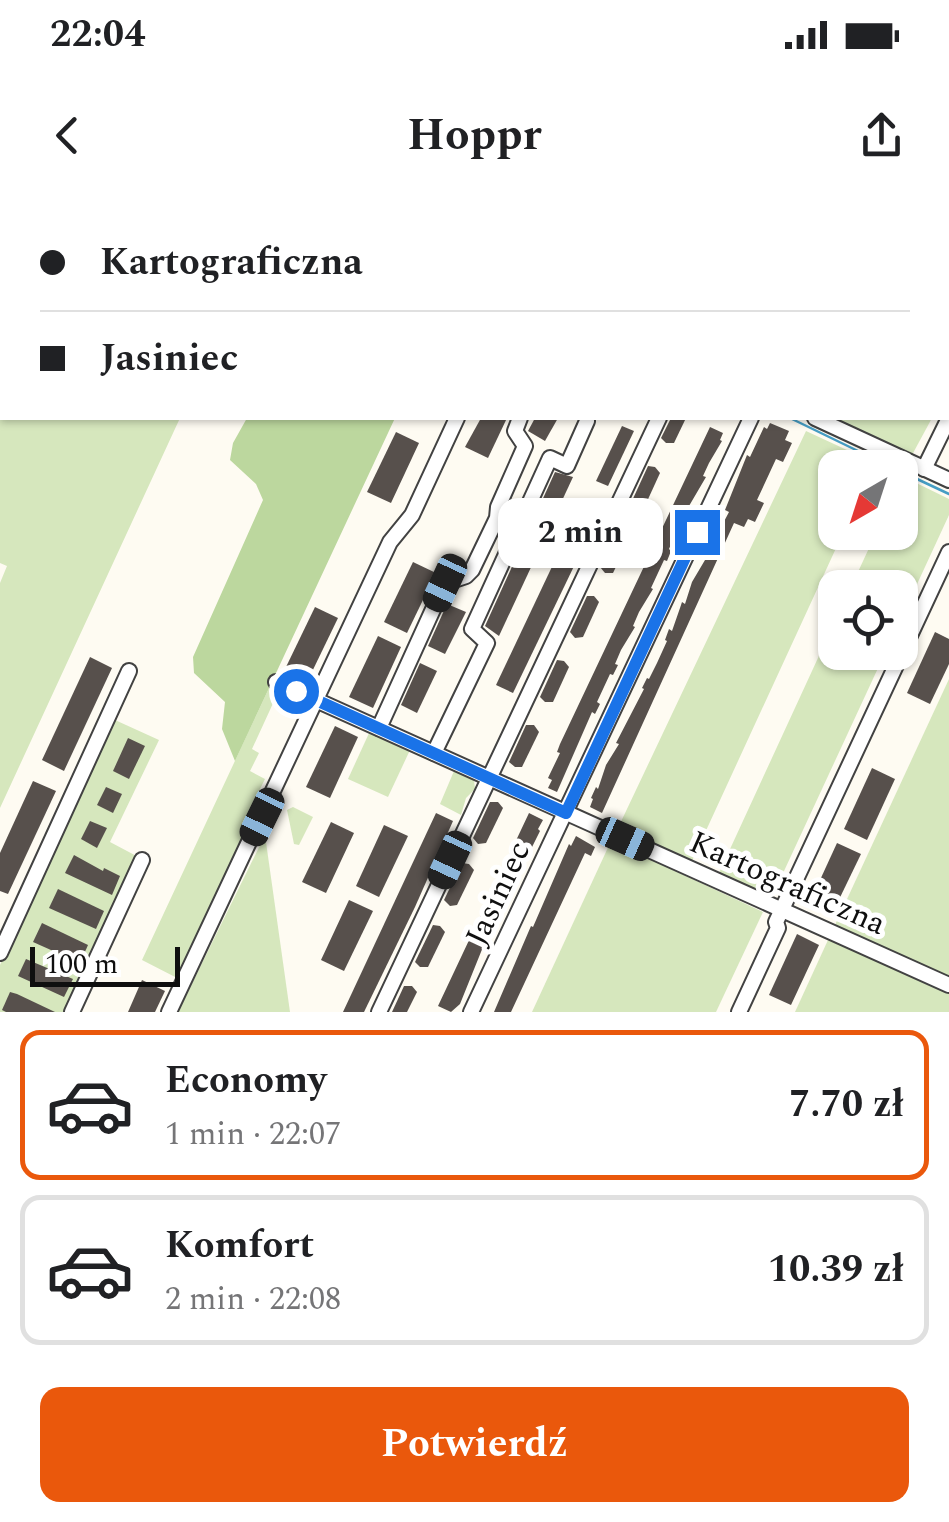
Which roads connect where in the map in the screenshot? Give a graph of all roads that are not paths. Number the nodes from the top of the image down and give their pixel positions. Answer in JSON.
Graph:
{"nodes":[{"id":1,"x":457,"y":420,"type":"edge"},
{"id":2,"x":519,"y":420,"type":"edge"},
{"id":3,"x":657,"y":420,"type":"edge"},
{"id":4,"x":749,"y":420,"type":"edge"},
{"id":5,"x":819,"y":420,"type":"edge"},
{"id":6,"x":948,"y":420,"type":"edge"},
{"id":7,"x":587,"y":421,"type":"dead end"},
{"id":8,"x":924,"y":468,"type":"junction"},
{"id":9,"x":949,"y":480,"type":"edge"},
{"id":10,"x":949,"y":552,"type":"edge"},
{"id":11,"x":128,"y":672,"type":"dead end"},
{"id":12,"x":276,"y":682,"type":"dead end"},
{"id":13,"x":315,"y":704,"type":"junction"},
{"id":14,"x":379,"y":728,"type":"junction"},
{"id":15,"x":434,"y":753,"type":"junction"},
{"id":16,"x":488,"y":778,"type":"junction"},
{"id":17,"x":566,"y":813,"type":"junction"},
{"id":18,"x":142,"y":860,"type":"dead end"},
{"id":19,"x":782,"y":910,"type":"junction"},
{"id":20,"x":0,"y":953,"type":"edge"},
{"id":21,"x":949,"y":984,"type":"edge"},
{"id":22,"x":72,"y":1012,"type":"edge"},
{"id":23,"x":169,"y":1012,"type":"edge"},
{"id":24,"x":379,"y":1012,"type":"edge"},
{"id":25,"x":471,"y":1012,"type":"edge"},
{"id":26,"x":739,"y":1012,"type":"edge"}],
"edges":[{"from":1,"to":13,"type":"street"},
{"from":2,"to":14,"type":"street"},
{"from":3,"to":16,"type":"street"},
{"from":4,"to":17,"type":"street","name":"Jasiniec"},
{"from":5,"to":8,"type":"street"},
{"from":6,"to":8,"type":"street"},
{"from":7,"to":15,"type":"street"},
{"from":8,"to":9,"type":"street"},
{"from":10,"to":19,"type":"street"},
{"from":11,"to":20,"type":"street"},
{"from":12,"to":13,"type":"street","name":"Kartograficzna"},
{"from":13,"to":14,"type":"street","name":"Kartograficzna"},
{"from":13,"to":23,"type":"street"},
{"from":14,"to":15,"type":"street","name":"Kartograficzna"},
{"from":15,"to":16,"type":"street","name":"Kartograficzna"},
{"from":16,"to":17,"type":"street","name":"Kartograficzna"},
{"from":16,"to":24,"type":"street"},
{"from":17,"to":19,"type":"street","name":"Kartograficzna"},
{"from":17,"to":25,"type":"street","name":"Jasiniec"},
{"from":18,"to":22,"type":"street"},
{"from":19,"to":21,"type":"street","name":"Kartograficzna"},
{"from":19,"to":26,"type":"street"}]}
